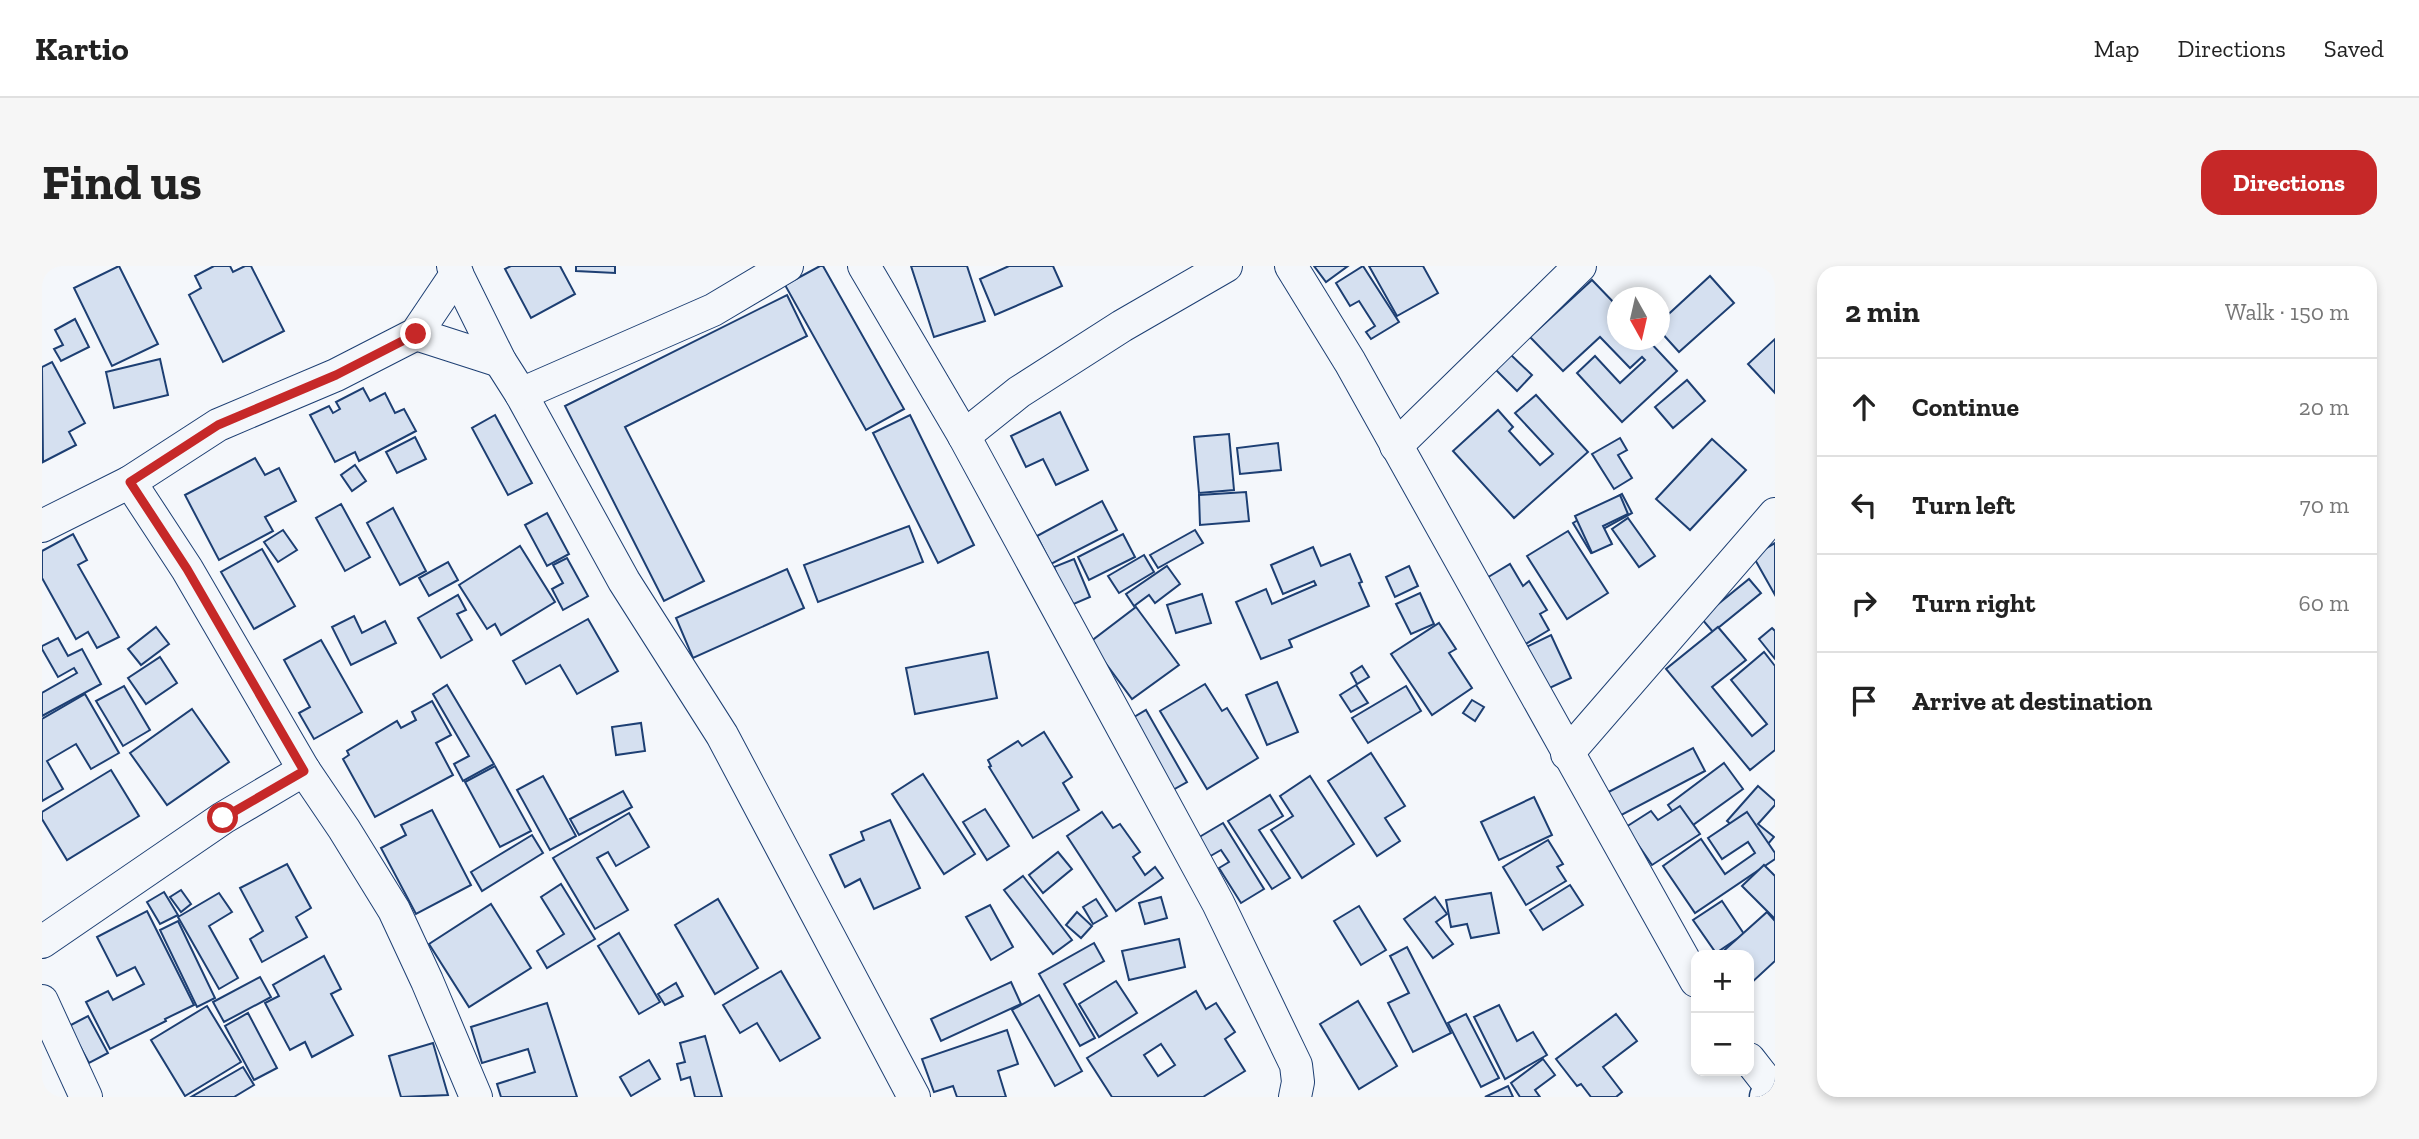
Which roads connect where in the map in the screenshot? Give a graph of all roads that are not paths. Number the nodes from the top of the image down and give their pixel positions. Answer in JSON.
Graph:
{"nodes":[{"id":1,"x":787,"y":266,"type":"edge"},
{"id":2,"x":864,"y":266,"type":"edge"},
{"id":3,"x":1226,"y":266,"type":"edge"},
{"id":4,"x":1291,"y":266,"type":"edge"},
{"id":5,"x":1580,"y":266,"type":"edge"},
{"id":6,"x":455,"y":269,"type":"edge"},
{"id":7,"x":416,"y":334,"type":"junction"},
{"id":8,"x":500,"y":361,"type":"junction"},
{"id":9,"x":521,"y":394,"type":"junction"},
{"id":10,"x":964,"y":436,"type":"junction"},
{"id":11,"x":1396,"y":446,"type":"junction"},
{"id":12,"x":130,"y":482,"type":"junction"},
{"id":13,"x":1775,"y":513,"type":"edge"},
{"id":14,"x":42,"y":526,"type":"edge"},
{"id":15,"x":1567,"y":754,"type":"junction"},
{"id":16,"x":304,"y":771,"type":"junction"},
{"id":17,"x":42,"y":942,"type":"edge"},
{"id":18,"x":1691,"y":972,"type":"edge"},
{"id":19,"x":42,"y":1001,"type":"edge"},
{"id":20,"x":1754,"y":1065,"type":"edge"},
{"id":21,"x":1775,"y":1090,"type":"edge"},
{"id":22,"x":86,"y":1097,"type":"edge"},
{"id":23,"x":476,"y":1097,"type":"edge"},
{"id":24,"x":914,"y":1097,"type":"edge"},
{"id":25,"x":1295,"y":1097,"type":"edge"},
{"id":26,"x":1769,"y":1097,"type":"edge"}],
"edges":[{"from":1,"to":9,"type":"street"},
{"from":2,"to":10,"type":"street"},
{"from":3,"to":10,"type":"street"},
{"from":4,"to":11,"type":"street"},
{"from":5,"to":11,"type":"street"},
{"from":6,"to":7,"type":"street"},
{"from":6,"to":8,"type":"street"},
{"from":7,"to":8,"type":"street"},
{"from":7,"to":12,"type":"street"},
{"from":8,"to":9,"type":"street"},
{"from":9,"to":24,"type":"street"},
{"from":10,"to":25,"type":"street"},
{"from":11,"to":15,"type":"street"},
{"from":12,"to":14,"type":"street"},
{"from":12,"to":16,"type":"street"},
{"from":13,"to":15,"type":"street"},
{"from":15,"to":18,"type":"street"},
{"from":16,"to":17,"type":"street"},
{"from":16,"to":23,"type":"street"},
{"from":19,"to":22,"type":"street"},
{"from":20,"to":21,"type":"street"},
{"from":21,"to":26,"type":"main road"}]}
